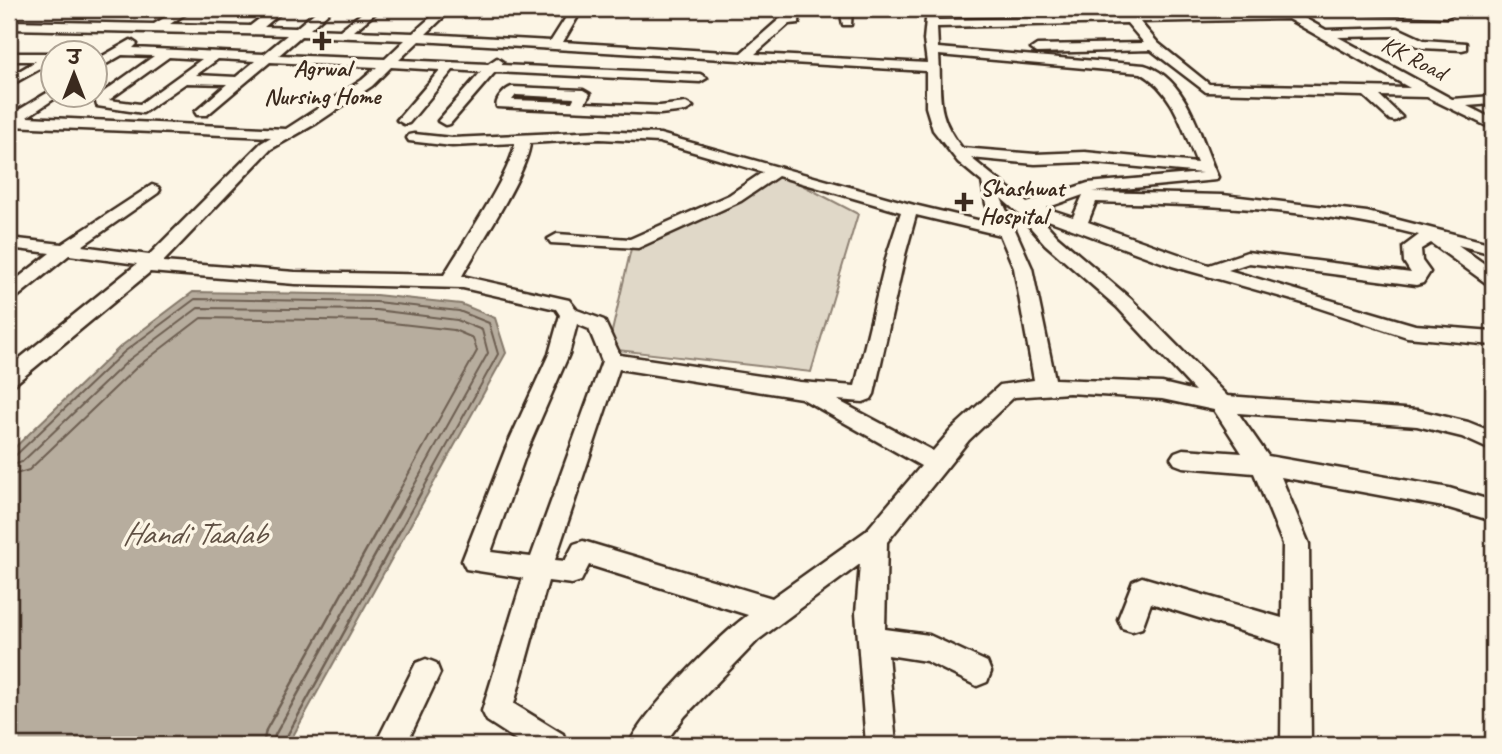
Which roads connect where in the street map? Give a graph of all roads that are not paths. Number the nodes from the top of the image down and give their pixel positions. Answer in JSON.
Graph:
{"nodes":[{"id":1,"x":187,"y":9,"type":"edge"},
{"id":2,"x":279,"y":9,"type":"edge"},
{"id":3,"x":326,"y":9,"type":"edge"},
{"id":4,"x":374,"y":9,"type":"edge"},
{"id":5,"x":432,"y":9,"type":"edge"},
{"id":6,"x":446,"y":9,"type":"edge"},
{"id":7,"x":794,"y":9,"type":"edge"},
{"id":8,"x":846,"y":9,"type":"edge"},
{"id":9,"x":979,"y":9,"type":"edge"},
{"id":10,"x":1063,"y":9,"type":"edge"},
{"id":11,"x":1325,"y":9,"type":"edge"},
{"id":12,"x":1285,"y":12,"type":"edge"},
{"id":13,"x":574,"y":13,"type":"dead end"},
{"id":14,"x":1212,"y":13,"type":"edge"},
{"id":15,"x":1125,"y":14,"type":"edge"},
{"id":16,"x":1447,"y":14,"type":"dead end"},
{"id":17,"x":111,"y":16,"type":"dead end"},
{"id":18,"x":932,"y":16,"type":"edge"},
{"id":19,"x":1073,"y":20,"type":"junction"},
{"id":20,"x":847,"y":22,"type":"dead end"},
{"id":21,"x":981,"y":23,"type":"junction"},
{"id":22,"x":9,"y":25,"type":"edge"},
{"id":23,"x":159,"y":25,"type":"junction"},
{"id":24,"x":96,"y":26,"type":"junction"},
{"id":25,"x":254,"y":29,"type":"junction"},
{"id":26,"x":298,"y":32,"type":"junction"},
{"id":27,"x":342,"y":34,"type":"junction"},
{"id":28,"x":1324,"y":34,"type":"junction"},
{"id":29,"x":410,"y":38,"type":"junction"},
{"id":30,"x":512,"y":42,"type":"junction"},
{"id":31,"x":555,"y":44,"type":"junction"},
{"id":32,"x":1154,"y":46,"type":"junction"},
{"id":33,"x":1462,"y":46,"type":"dead end"},
{"id":34,"x":1021,"y":50,"type":"dead end"},
{"id":35,"x":167,"y":53,"type":"junction"},
{"id":36,"x":114,"y":54,"type":"junction"},
{"id":37,"x":108,"y":55,"type":"edge"},
{"id":38,"x":215,"y":56,"type":"junction"},
{"id":39,"x":9,"y":57,"type":"edge"},
{"id":40,"x":38,"y":57,"type":"edge"},
{"id":41,"x":720,"y":57,"type":"junction"},
{"id":42,"x":985,"y":57,"type":"junction"},
{"id":43,"x":108,"y":58,"type":"edge"},
{"id":44,"x":742,"y":58,"type":"junction"},
{"id":45,"x":267,"y":59,"type":"junction"},
{"id":46,"x":932,"y":59,"type":"junction"},
{"id":47,"x":38,"y":65,"type":"edge"},
{"id":48,"x":384,"y":65,"type":"junction"},
{"id":49,"x":449,"y":67,"type":"junction"},
{"id":50,"x":491,"y":69,"type":"junction"},
{"id":51,"x":700,"y":78,"type":"junction"},
{"id":52,"x":184,"y":79,"type":"junction"},
{"id":53,"x":242,"y":81,"type":"junction"},
{"id":54,"x":9,"y":82,"type":"edge"},
{"id":55,"x":1369,"y":93,"type":"junction"},
{"id":56,"x":1431,"y":93,"type":"junction"},
{"id":57,"x":1493,"y":100,"type":"edge"},
{"id":58,"x":38,"y":103,"type":"edge"},
{"id":59,"x":1452,"y":103,"type":"junction"},
{"id":60,"x":577,"y":106,"type":"junction"},
{"id":61,"x":686,"y":107,"type":"junction"},
{"id":62,"x":202,"y":112,"type":"dead end"},
{"id":63,"x":1395,"y":117,"type":"dead end"},
{"id":64,"x":404,"y":120,"type":"dead end"},
{"id":65,"x":445,"y":121,"type":"dead end"},
{"id":66,"x":10,"y":122,"type":"edge"},
{"id":67,"x":1493,"y":125,"type":"edge"},
{"id":68,"x":670,"y":130,"type":"junction"},
{"id":69,"x":280,"y":133,"type":"junction"},
{"id":70,"x":414,"y":138,"type":"dead end"},
{"id":71,"x":523,"y":141,"type":"junction"},
{"id":72,"x":958,"y":152,"type":"junction"},
{"id":73,"x":1207,"y":169,"type":"junction"},
{"id":74,"x":775,"y":170,"type":"junction"},
{"id":75,"x":989,"y":179,"type":"junction"},
{"id":76,"x":152,"y":190,"type":"dead end"},
{"id":77,"x":1089,"y":193,"type":"junction"},
{"id":78,"x":911,"y":209,"type":"junction"},
{"id":79,"x":1024,"y":209,"type":"junction"},
{"id":80,"x":1078,"y":225,"type":"junction"},
{"id":81,"x":1007,"y":232,"type":"junction"},
{"id":82,"x":1432,"y":235,"type":"junction"},
{"id":83,"x":557,"y":239,"type":"dead end"},
{"id":84,"x":10,"y":244,"type":"edge"},
{"id":85,"x":66,"y":249,"type":"junction"},
{"id":86,"x":1493,"y":249,"type":"edge"},
{"id":87,"x":145,"y":263,"type":"junction"},
{"id":88,"x":1209,"y":271,"type":"junction"},
{"id":89,"x":1493,"y":279,"type":"edge"},
{"id":90,"x":450,"y":281,"type":"junction"},
{"id":91,"x":9,"y":295,"type":"edge"},
{"id":92,"x":570,"y":314,"type":"junction"},
{"id":93,"x":1493,"y":338,"type":"edge"},
{"id":94,"x":612,"y":361,"type":"junction"},
{"id":95,"x":9,"y":369,"type":"edge"},
{"id":96,"x":9,"y":377,"type":"edge"},
{"id":97,"x":1046,"y":387,"type":"junction"},
{"id":98,"x":800,"y":390,"type":"junction"},
{"id":99,"x":1221,"y":404,"type":"junction"},
{"id":100,"x":1493,"y":442,"type":"edge"},
{"id":101,"x":1183,"y":458,"type":"dead end"},
{"id":102,"x":937,"y":464,"type":"junction"},
{"id":103,"x":1261,"y":464,"type":"junction"},
{"id":104,"x":1493,"y":511,"type":"edge"},
{"id":105,"x":875,"y":539,"type":"junction"},
{"id":106,"x":539,"y":569,"type":"junction"},
{"id":107,"x":776,"y":612,"type":"junction"},
{"id":108,"x":1132,"y":619,"type":"dead end"},
{"id":109,"x":1296,"y":635,"type":"junction"},
{"id":110,"x":872,"y":640,"type":"junction"},
{"id":111,"x":976,"y":672,"type":"dead end"},
{"id":112,"x":426,"y":673,"type":"dead end"},
{"id":113,"x":390,"y":745,"type":"edge"},
{"id":114,"x":552,"y":745,"type":"edge"},
{"id":115,"x":644,"y":745,"type":"edge"},
{"id":116,"x":881,"y":745,"type":"edge"},
{"id":117,"x":1296,"y":745,"type":"edge"}],
"edges":[{"from":1,"to":23,"type":"street"},
{"from":2,"to":25,"type":"street"},
{"from":3,"to":26,"type":"street"},
{"from":4,"to":27,"type":"street"},
{"from":5,"to":29,"type":"street"},
{"from":6,"to":29,"type":"street"},
{"from":7,"to":44,"type":"street"},
{"from":8,"to":20,"type":"street"},
{"from":9,"to":21,"type":"street"},
{"from":10,"to":19,"type":"street"},
{"from":11,"to":16,"type":"street"},
{"from":12,"to":14,"type":"street"},
{"from":12,"to":28,"type":"street","name":"KK Road"},
{"from":13,"to":31,"type":"street"},
{"from":14,"to":15,"type":"street"},
{"from":15,"to":19,"type":"street"},
{"from":15,"to":32,"type":"street"},
{"from":17,"to":24,"type":"street"},
{"from":18,"to":21,"type":"street"},
{"from":18,"to":46,"type":"street"},
{"from":19,"to":21,"type":"street"},
{"from":21,"to":42,"type":"street"},
{"from":22,"to":24,"type":"street"},
{"from":23,"to":24,"type":"street"},
{"from":23,"to":25,"type":"street"},
{"from":23,"to":36,"type":"street"},
{"from":25,"to":26,"type":"street"},
{"from":26,"to":27,"type":"street"},
{"from":26,"to":45,"type":"street"},
{"from":27,"to":29,"type":"street"},
{"from":28,"to":33,"type":"street"},
{"from":28,"to":56,"type":"street","name":"KK Road"},
{"from":29,"to":30,"type":"street"},
{"from":29,"to":48,"type":"street"},
{"from":30,"to":31,"type":"street"},
{"from":30,"to":50,"type":"street"},
{"from":31,"to":41,"type":"street"},
{"from":32,"to":34,"type":"street"},
{"from":32,"to":55,"type":"street"},
{"from":35,"to":36,"type":"street"},
{"from":35,"to":38,"type":"street"},
{"from":35,"to":52,"type":"street"},
{"from":36,"to":37,"type":"street"},
{"from":36,"to":43,"type":"street"},
{"from":38,"to":45,"type":"street"},
{"from":38,"to":52,"type":"street"},
{"from":39,"to":40,"type":"street"},
{"from":41,"to":44,"type":"street"},
{"from":41,"to":51,"type":"street"},
{"from":42,"to":46,"type":"street"},
{"from":42,"to":73,"type":"street"},
{"from":44,"to":46,"type":"street"},
{"from":45,"to":48,"type":"street"},
{"from":45,"to":53,"type":"street"},
{"from":46,"to":72,"type":"street"},
{"from":47,"to":54,"type":"street"},
{"from":48,"to":49,"type":"street"},
{"from":48,"to":69,"type":"street"},
{"from":49,"to":50,"type":"street"},
{"from":49,"to":64,"type":"street"},
{"from":50,"to":51,"type":"street"},
{"from":50,"to":65,"type":"street"},
{"from":51,"to":61,"type":"street"},
{"from":52,"to":53,"type":"street"},
{"from":53,"to":62,"type":"street"},
{"from":55,"to":56,"type":"street"},
{"from":55,"to":63,"type":"street"},
{"from":56,"to":59,"type":"street","name":"KK Road"},
{"from":57,"to":59,"type":"street"},
{"from":58,"to":66,"type":"street"},
{"from":59,"to":67,"type":"street","name":"KK Road"},
{"from":60,"to":60,"type":"street"},
{"from":60,"to":61,"type":"street"},
{"from":61,"to":68,"type":"street"},
{"from":66,"to":69,"type":"street"},
{"from":68,"to":71,"type":"street"},
{"from":68,"to":74,"type":"street"},
{"from":69,"to":87,"type":"street"},
{"from":70,"to":71,"type":"street"},
{"from":71,"to":90,"type":"street"},
{"from":72,"to":73,"type":"street"},
{"from":72,"to":75,"type":"street"},
{"from":73,"to":77,"type":"street"},
{"from":74,"to":78,"type":"street"},
{"from":74,"to":83,"type":"street"},
{"from":75,"to":79,"type":"street"},
{"from":75,"to":81,"type":"street"},
{"from":76,"to":85,"type":"street"},
{"from":77,"to":79,"type":"street"},
{"from":77,"to":80,"type":"street"},
{"from":77,"to":82,"type":"street"},
{"from":78,"to":81,"type":"street"},
{"from":78,"to":98,"type":"street"},
{"from":79,"to":80,"type":"street"},
{"from":79,"to":99,"type":"street"},
{"from":80,"to":88,"type":"street"},
{"from":81,"to":97,"type":"street"},
{"from":82,"to":86,"type":"street"},
{"from":82,"to":88,"type":"street"},
{"from":82,"to":89,"type":"street"},
{"from":84,"to":85,"type":"street"},
{"from":85,"to":87,"type":"street"},
{"from":85,"to":91,"type":"street"},
{"from":87,"to":90,"type":"street"},
{"from":87,"to":95,"type":"street"},
{"from":87,"to":96,"type":"street"},
{"from":88,"to":93,"type":"street"},
{"from":90,"to":92,"type":"street"},
{"from":92,"to":94,"type":"street"},
{"from":92,"to":106,"type":"street"},
{"from":94,"to":98,"type":"street"},
{"from":94,"to":106,"type":"street"},
{"from":97,"to":99,"type":"street"},
{"from":97,"to":102,"type":"street"},
{"from":98,"to":102,"type":"street"},
{"from":99,"to":100,"type":"street"},
{"from":99,"to":103,"type":"street"},
{"from":101,"to":103,"type":"street"},
{"from":102,"to":105,"type":"street"},
{"from":103,"to":104,"type":"street"},
{"from":103,"to":109,"type":"street"},
{"from":105,"to":107,"type":"street"},
{"from":105,"to":110,"type":"street"},
{"from":106,"to":107,"type":"street"},
{"from":106,"to":114,"type":"street"},
{"from":107,"to":115,"type":"street"},
{"from":108,"to":109,"type":"street"},
{"from":109,"to":117,"type":"street"},
{"from":110,"to":111,"type":"street"},
{"from":110,"to":116,"type":"street"},
{"from":112,"to":113,"type":"street"}]}
